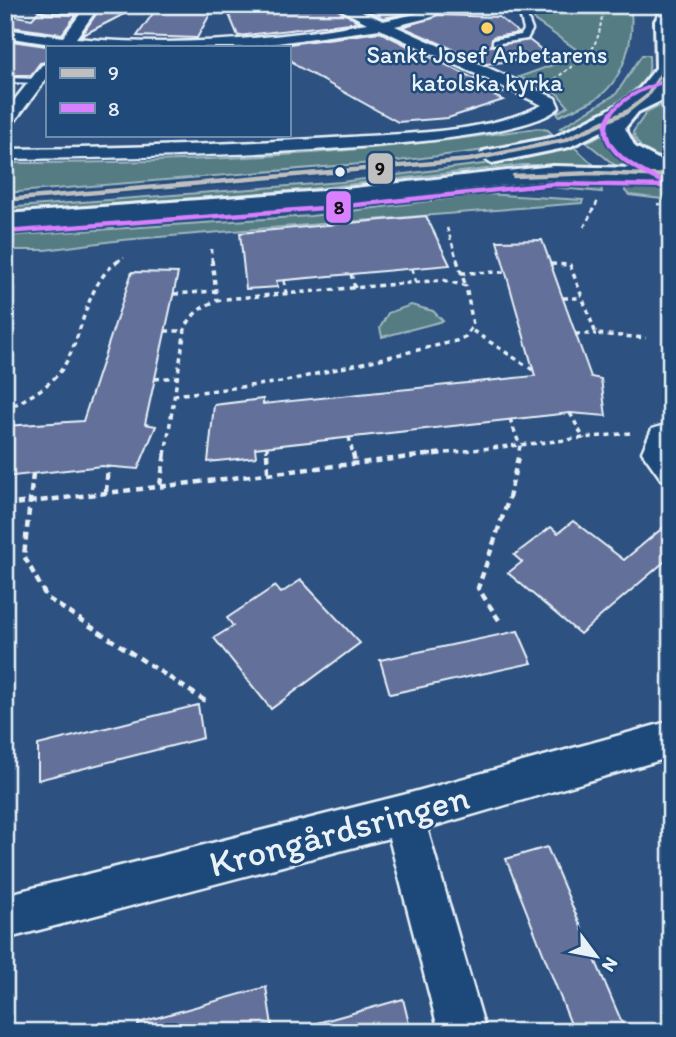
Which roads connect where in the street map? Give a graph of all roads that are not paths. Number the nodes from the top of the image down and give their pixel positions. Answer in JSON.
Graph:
{"nodes":[{"id":1,"x":33,"y":5,"type":"edge"},
{"id":2,"x":338,"y":5,"type":"edge"},
{"id":3,"x":439,"y":5,"type":"edge"},
{"id":4,"x":528,"y":5,"type":"edge"},
{"id":5,"x":92,"y":8,"type":"edge"},
{"id":6,"x":668,"y":11,"type":"edge"},
{"id":7,"x":381,"y":25,"type":"junction"},
{"id":8,"x":5,"y":33,"type":"edge"},
{"id":9,"x":496,"y":42,"type":"dead end"},
{"id":10,"x":65,"y":45,"type":"edge"},
{"id":11,"x":43,"y":74,"type":"edge"},
{"id":12,"x":5,"y":80,"type":"edge"},
{"id":13,"x":671,"y":90,"type":"edge"},
{"id":14,"x":633,"y":106,"type":"junction"},
{"id":15,"x":5,"y":123,"type":"edge"},
{"id":16,"x":5,"y":154,"type":"edge"},
{"id":17,"x":671,"y":175,"type":"edge"},
{"id":18,"x":5,"y":200,"type":"edge"},
{"id":19,"x":5,"y":222,"type":"edge"},
{"id":20,"x":662,"y":436,"type":"road end"},
{"id":21,"x":671,"y":472,"type":"edge"},
{"id":22,"x":671,"y":739,"type":"edge"},
{"id":23,"x":403,"y":815,"type":"junction"},
{"id":24,"x":5,"y":916,"type":"edge"},
{"id":25,"x":463,"y":1032,"type":"edge"}],
"edges":[{"from":1,"to":5,"type":"lane"},
{"from":2,"to":7,"type":"street"},
{"from":3,"to":7,"type":"street"},
{"from":4,"to":9,"type":"lane"},
{"from":5,"to":10,"type":"street"},
{"from":6,"to":14,"type":"main road"},
{"from":7,"to":10,"type":"street"},
{"from":7,"to":16,"type":"street"},
{"from":8,"to":10,"type":"street"},
{"from":11,"to":12,"type":"lane"},
{"from":11,"to":15,"type":"street"},
{"from":13,"to":14,"type":"main road"},
{"from":14,"to":17,"type":"main road"},
{"from":14,"to":18,"type":"main road"},
{"from":17,"to":19,"type":"main road"},
{"from":20,"to":21,"type":"street"},
{"from":22,"to":23,"type":"street","name":"Krongårdsringen"},
{"from":23,"to":24,"type":"street","name":"Krongårdsringen"},
{"from":23,"to":25,"type":"street"}]}
